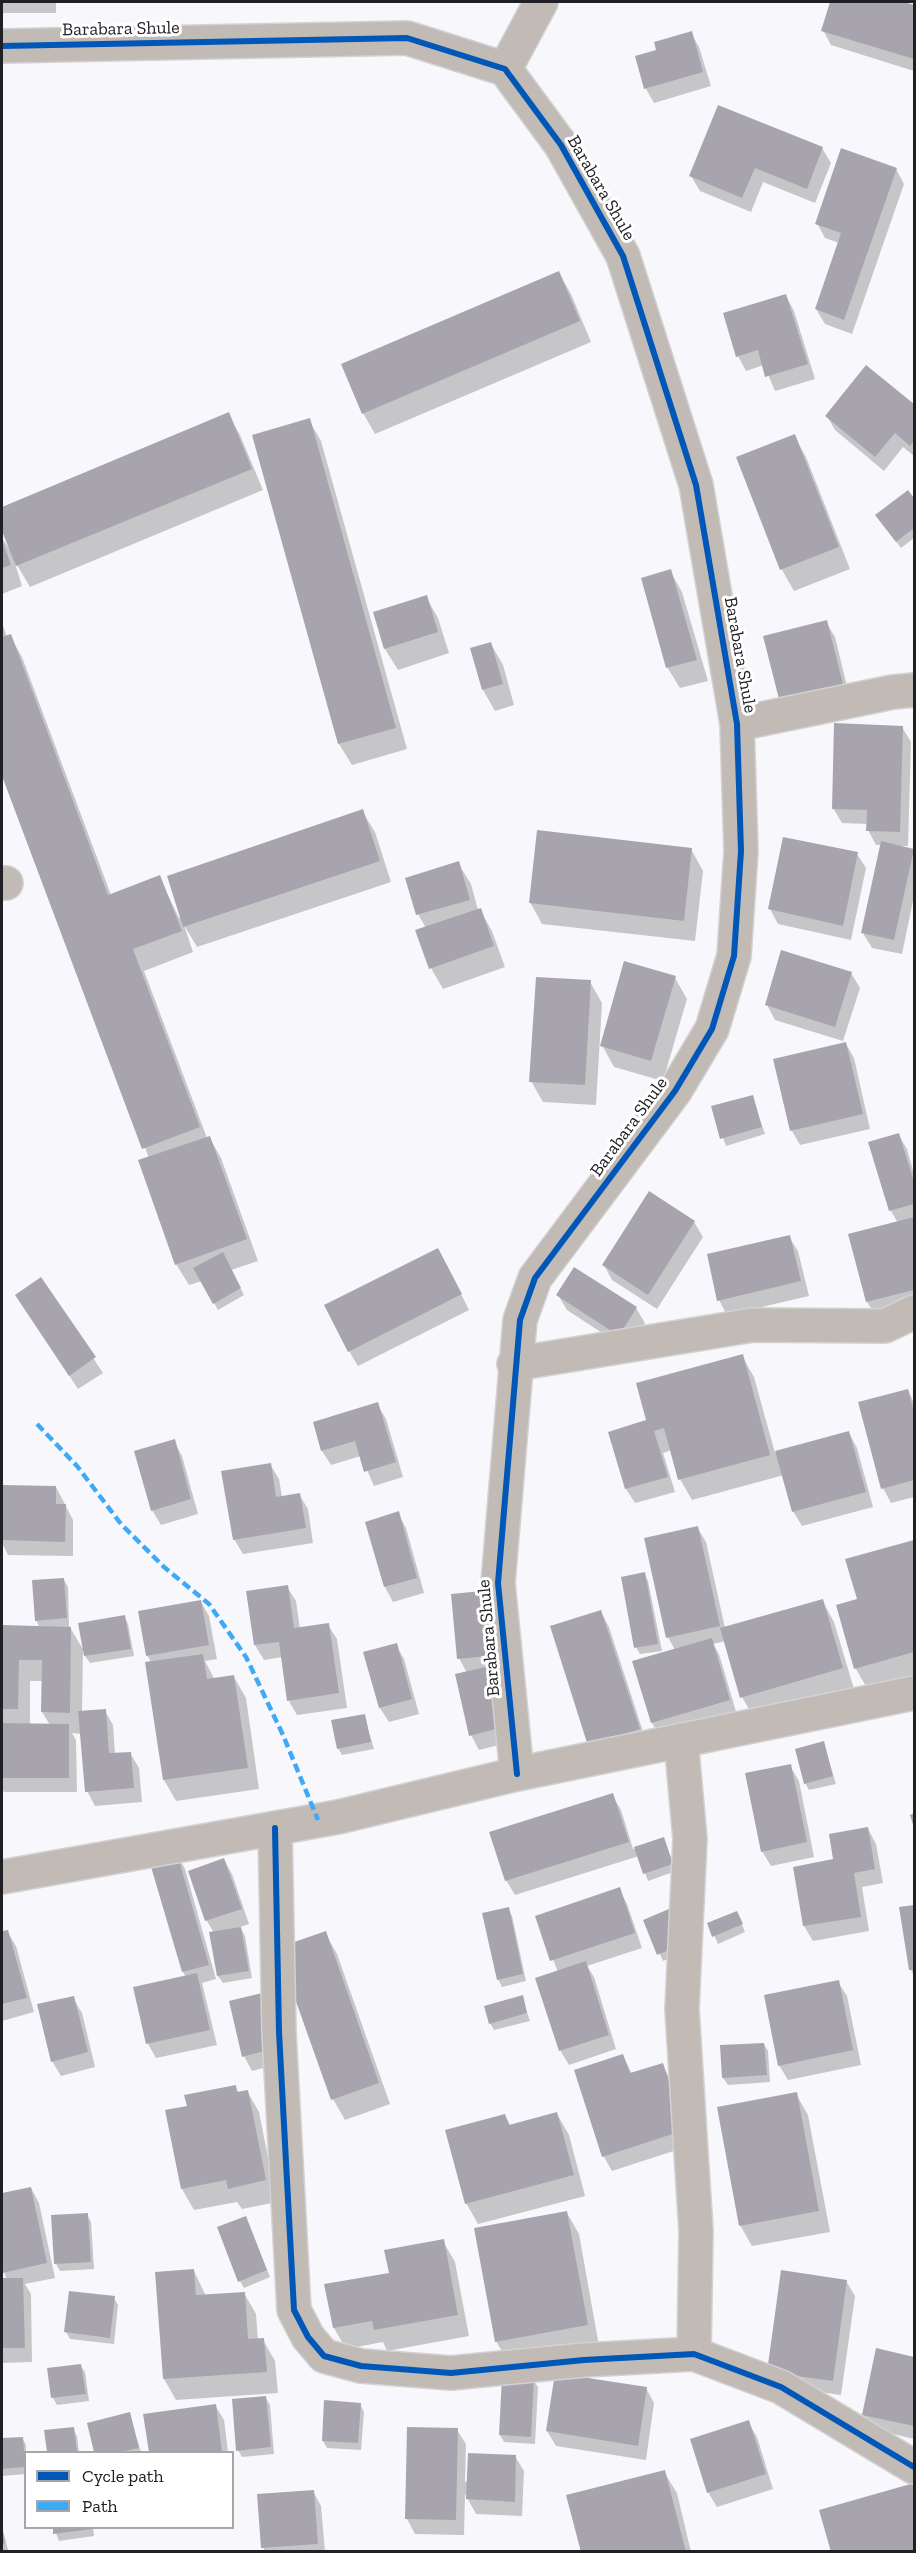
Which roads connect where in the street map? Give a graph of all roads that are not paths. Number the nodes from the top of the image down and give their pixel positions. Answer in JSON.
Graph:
{"nodes":[{"id":1,"x":541,"y":2,"type":"edge"},
{"id":2,"x":2,"y":46,"type":"edge"},
{"id":3,"x":505,"y":69,"type":"junction"},
{"id":4,"x":915,"y":690,"type":"edge"},
{"id":5,"x":737,"y":724,"type":"junction"},
{"id":6,"x":915,"y":1312,"type":"edge"},
{"id":7,"x":514,"y":1364,"type":"junction"},
{"id":8,"x":915,"y":1693,"type":"edge"},
{"id":9,"x":681,"y":1740,"type":"junction"},
{"id":10,"x":517,"y":1774,"type":"junction"},
{"id":11,"x":275,"y":1828,"type":"junction"},
{"id":12,"x":2,"y":1877,"type":"edge"},
{"id":13,"x":694,"y":2354,"type":"junction"},
{"id":14,"x":915,"y":2467,"type":"edge"}],
"edges":[{"from":1,"to":3,"type":"street"},
{"from":2,"to":3,"type":"street","name":"Barabara Shule"},
{"from":3,"to":5,"type":"street","name":"Barabara Shule"},
{"from":4,"to":5,"type":"street"},
{"from":5,"to":7,"type":"street","name":"Barabara Shule"},
{"from":6,"to":7,"type":"street"},
{"from":7,"to":10,"type":"street","name":"Barabara Shule"},
{"from":8,"to":9,"type":"street"},
{"from":9,"to":10,"type":"street"},
{"from":9,"to":13,"type":"street"},
{"from":10,"to":11,"type":"street"},
{"from":11,"to":12,"type":"street"},
{"from":11,"to":13,"type":"street"},
{"from":13,"to":14,"type":"street"}]}
